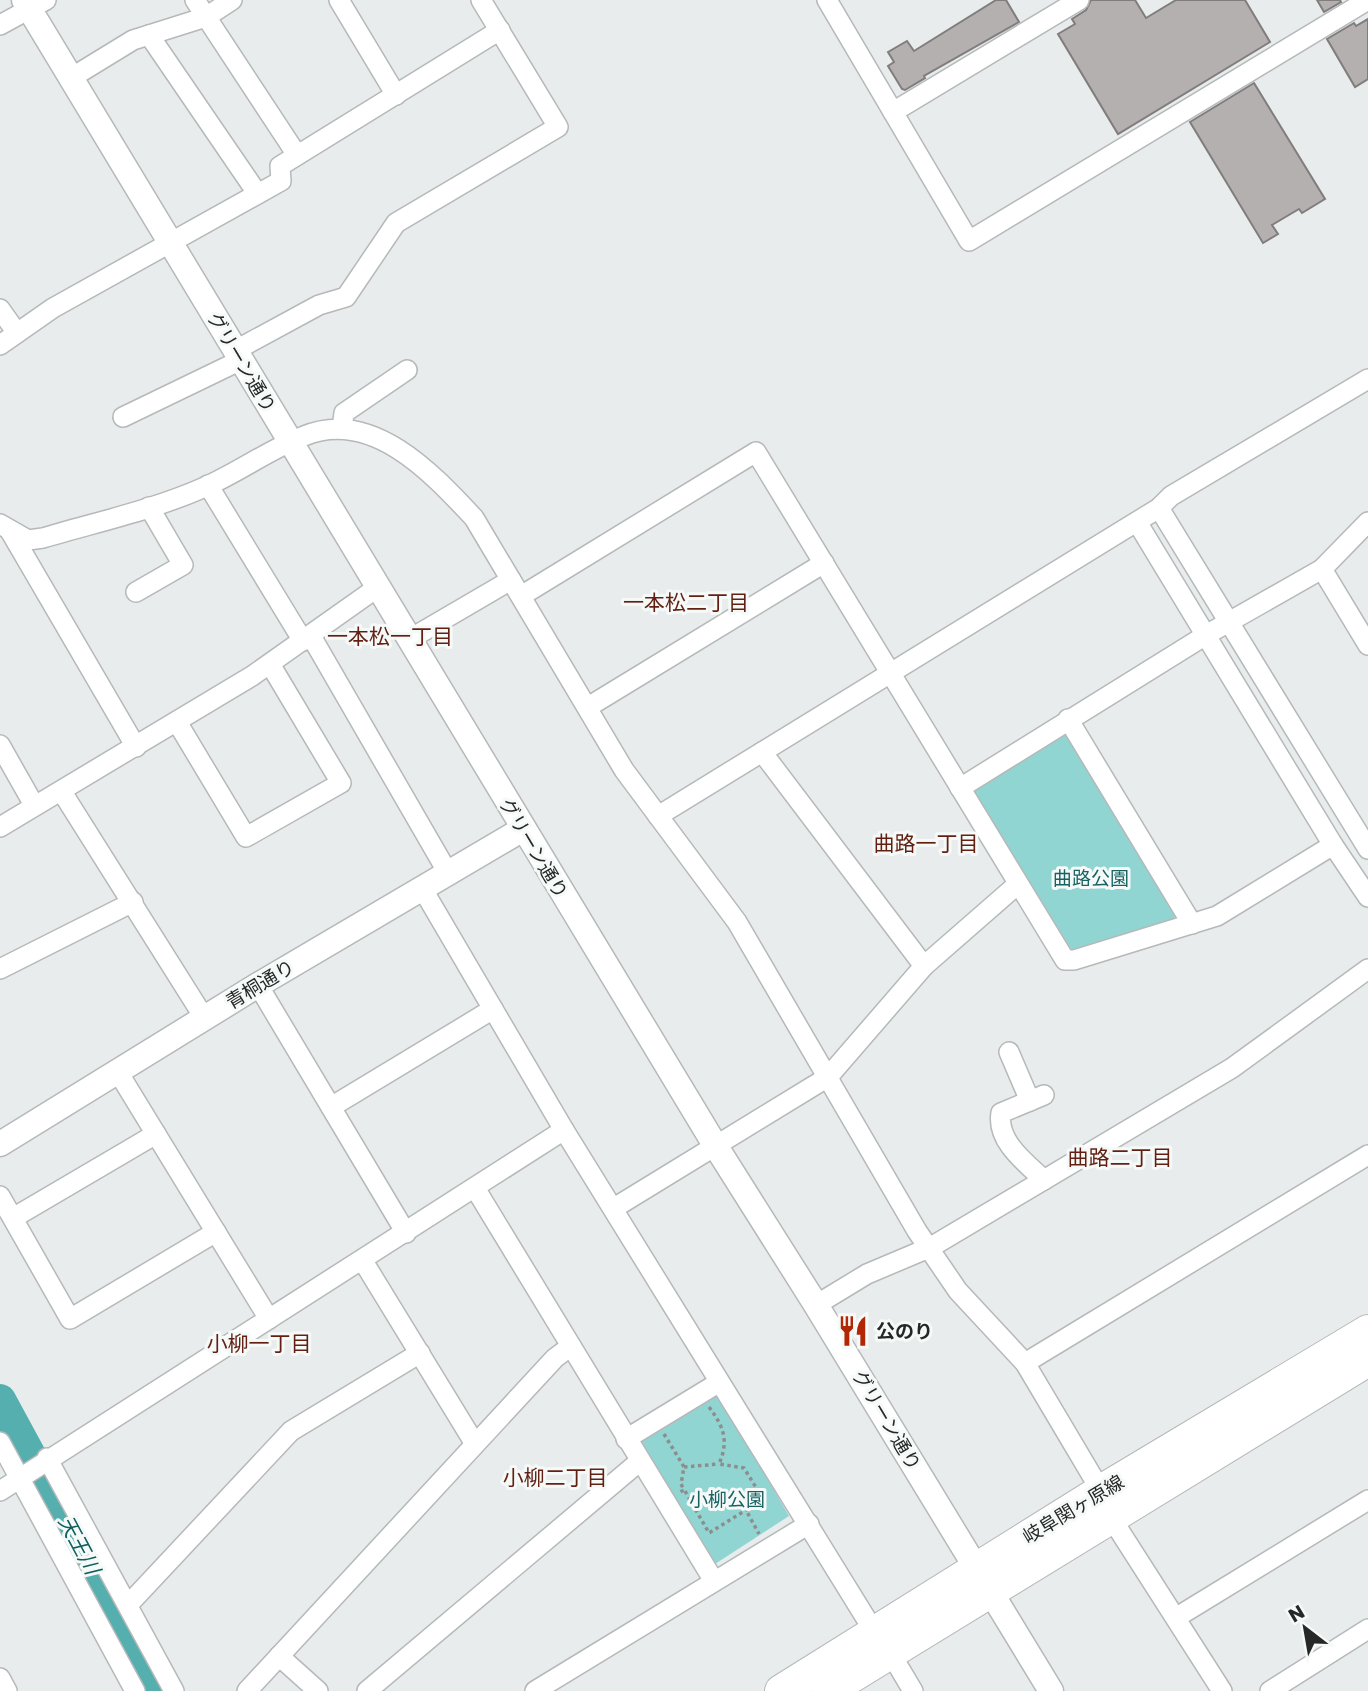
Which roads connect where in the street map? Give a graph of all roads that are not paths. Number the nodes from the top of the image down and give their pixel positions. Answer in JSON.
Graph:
{"nodes":[{"id":1,"x":232,"y":0,"type":"edge"},
{"id":2,"x":339,"y":0,"type":"edge"},
{"id":3,"x":481,"y":0,"type":"edge"},
{"id":4,"x":827,"y":0,"type":"edge"},
{"id":5,"x":1079,"y":0,"type":"edge"},
{"id":6,"x":1368,"y":0,"type":"edge"},
{"id":7,"x":33,"y":3,"type":"edge"},
{"id":8,"x":201,"y":8,"type":"edge"},
{"id":9,"x":0,"y":25,"type":"edge"},
{"id":10,"x":500,"y":30,"type":"junction"},
{"id":11,"x":149,"y":35,"type":"junction"},
{"id":12,"x":71,"y":78,"type":"junction"},
{"id":13,"x":396,"y":95,"type":"junction"},
{"id":14,"x":893,"y":112,"type":"junction"},
{"id":15,"x":297,"y":155,"type":"junction"},
{"id":16,"x":257,"y":193,"type":"junction"},
{"id":17,"x":168,"y":241,"type":"junction"},
{"id":18,"x":0,"y":309,"type":"edge"},
{"id":19,"x":17,"y":333,"type":"junction"},
{"id":20,"x":0,"y":345,"type":"edge"},
{"id":21,"x":238,"y":355,"type":"junction"},
{"id":22,"x":407,"y":370,"type":"dead end"},
{"id":23,"x":1368,"y":379,"type":"edge"},
{"id":24,"x":123,"y":417,"type":"dead end"},
{"id":25,"x":342,"y":429,"type":"junction"},
{"id":26,"x":290,"y":442,"type":"junction"},
{"id":27,"x":208,"y":485,"type":"junction"},
{"id":28,"x":149,"y":508,"type":"junction"},
{"id":29,"x":1160,"y":508,"type":"junction"},
{"id":30,"x":1137,"y":522,"type":"junction"},
{"id":31,"x":1368,"y":522,"type":"edge"},
{"id":32,"x":4,"y":525,"type":"edge"},
{"id":33,"x":824,"y":563,"type":"junction"},
{"id":34,"x":1322,"y":569,"type":"junction"},
{"id":35,"x":378,"y":587,"type":"junction"},
{"id":36,"x":516,"y":588,"type":"junction"},
{"id":37,"x":136,"y":592,"type":"dead end"},
{"id":38,"x":1229,"y":622,"type":"junction"},
{"id":39,"x":1206,"y":635,"type":"junction"},
{"id":40,"x":307,"y":639,"type":"junction"},
{"id":41,"x":410,"y":639,"type":"junction"},
{"id":42,"x":1368,"y":645,"type":"edge"},
{"id":43,"x":270,"y":664,"type":"junction"},
{"id":44,"x":890,"y":673,"type":"junction"},
{"id":45,"x":588,"y":707,"type":"junction"},
{"id":46,"x":1068,"y":719,"type":"junction"},
{"id":47,"x":177,"y":722,"type":"junction"},
{"id":48,"x":0,"y":745,"type":"edge"},
{"id":49,"x":136,"y":747,"type":"junction"},
{"id":50,"x":762,"y":752,"type":"junction"},
{"id":51,"x":960,"y":788,"type":"junction"},
{"id":52,"x":62,"y":792,"type":"junction"},
{"id":53,"x":34,"y":805,"type":"junction"},
{"id":54,"x":658,"y":816,"type":"junction"},
{"id":55,"x":0,"y":827,"type":"edge"},
{"id":56,"x":523,"y":829,"type":"junction"},
{"id":57,"x":1333,"y":845,"type":"junction"},
{"id":58,"x":1368,"y":849,"type":"edge"},
{"id":59,"x":448,"y":873,"type":"junction"},
{"id":60,"x":1018,"y":884,"type":"junction"},
{"id":61,"x":422,"y":888,"type":"junction"},
{"id":62,"x":1368,"y":897,"type":"edge"},
{"id":63,"x":133,"y":902,"type":"junction"},
{"id":64,"x":1192,"y":924,"type":"junction"},
{"id":65,"x":924,"y":966,"type":"junction"},
{"id":66,"x":0,"y":969,"type":"edge"},
{"id":67,"x":1368,"y":969,"type":"edge"},
{"id":68,"x":258,"y":985,"type":"junction"},
{"id":69,"x":493,"y":1009,"type":"junction"},
{"id":70,"x":205,"y":1018,"type":"junction"},
{"id":71,"x":1009,"y":1052,"type":"dead end"},
{"id":72,"x":118,"y":1072,"type":"junction"},
{"id":73,"x":828,"y":1077,"type":"junction"},
{"id":74,"x":331,"y":1107,"type":"junction"},
{"id":75,"x":564,"y":1130,"type":"junction"},
{"id":76,"x":156,"y":1134,"type":"junction"},
{"id":77,"x":0,"y":1144,"type":"edge"},
{"id":78,"x":715,"y":1145,"type":"junction"},
{"id":79,"x":1368,"y":1155,"type":"edge"},
{"id":80,"x":1044,"y":1180,"type":"junction"},
{"id":81,"x":475,"y":1188,"type":"junction"},
{"id":82,"x":0,"y":1196,"type":"edge"},
{"id":83,"x":614,"y":1208,"type":"junction"},
{"id":84,"x":13,"y":1218,"type":"junction"},
{"id":85,"x":216,"y":1231,"type":"junction"},
{"id":86,"x":406,"y":1233,"type":"junction"},
{"id":87,"x":930,"y":1247,"type":"junction"},
{"id":88,"x":363,"y":1261,"type":"junction"},
{"id":89,"x":816,"y":1305,"type":"junction"},
{"id":90,"x":270,"y":1319,"type":"junction"},
{"id":91,"x":1368,"y":1331,"type":"edge"},
{"id":92,"x":571,"y":1346,"type":"junction"},
{"id":93,"x":419,"y":1353,"type":"junction"},
{"id":94,"x":1368,"y":1360,"type":"edge"},
{"id":95,"x":1025,"y":1363,"type":"junction"},
{"id":96,"x":718,"y":1383,"type":"junction"},
{"id":97,"x":626,"y":1439,"type":"junction"},
{"id":98,"x":0,"y":1442,"type":"edge"},
{"id":99,"x":475,"y":1444,"type":"junction"},
{"id":100,"x":47,"y":1458,"type":"junction"},
{"id":101,"x":639,"y":1461,"type":"junction"},
{"id":102,"x":19,"y":1478,"type":"junction"},
{"id":103,"x":0,"y":1490,"type":"edge"},
{"id":104,"x":1368,"y":1500,"type":"edge"},
{"id":105,"x":1106,"y":1504,"type":"junction"},
{"id":106,"x":809,"y":1524,"type":"junction"},
{"id":107,"x":984,"y":1579,"type":"junction"},
{"id":108,"x":714,"y":1581,"type":"junction"},
{"id":109,"x":128,"y":1605,"type":"junction"},
{"id":110,"x":1177,"y":1617,"type":"junction"},
{"id":111,"x":1368,"y":1629,"type":"edge"},
{"id":112,"x":883,"y":1643,"type":"junction"},
{"id":113,"x":279,"y":1656,"type":"junction"},
{"id":114,"x":0,"y":1678,"type":"edge"},
{"id":115,"x":7,"y":1691,"type":"edge"},
{"id":116,"x":135,"y":1691,"type":"edge"},
{"id":117,"x":174,"y":1691,"type":"edge"},
{"id":118,"x":247,"y":1691,"type":"edge"},
{"id":119,"x":318,"y":1691,"type":"edge"},
{"id":120,"x":367,"y":1691,"type":"edge"},
{"id":121,"x":536,"y":1691,"type":"edge"},
{"id":122,"x":781,"y":1691,"type":"edge"},
{"id":123,"x":828,"y":1691,"type":"edge"},
{"id":124,"x":913,"y":1691,"type":"edge"},
{"id":125,"x":1051,"y":1691,"type":"edge"},
{"id":126,"x":1222,"y":1691,"type":"edge"},
{"id":127,"x":1269,"y":1691,"type":"edge"}],
"edges":[{"from":1,"to":8,"type":"street"},
{"from":2,"to":13,"type":"street"},
{"from":3,"to":10,"type":"street"},
{"from":4,"to":14,"type":"street"},
{"from":5,"to":14,"type":"street"},
{"from":6,"to":14,"type":"street"},
{"from":7,"to":9,"type":"street"},
{"from":7,"to":12,"type":"street","name":"グリーン通り"},
{"from":8,"to":11,"type":"street"},
{"from":8,"to":15,"type":"street"},
{"from":10,"to":13,"type":"street"},
{"from":10,"to":21,"type":"street"},
{"from":11,"to":12,"type":"street"},
{"from":11,"to":16,"type":"street"},
{"from":12,"to":17,"type":"street","name":"グリーン通り"},
{"from":13,"to":15,"type":"street"},
{"from":15,"to":16,"type":"street"},
{"from":16,"to":17,"type":"street"},
{"from":17,"to":19,"type":"street"},
{"from":17,"to":21,"type":"street","name":"グリーン通り"},
{"from":18,"to":19,"type":"street"},
{"from":19,"to":20,"type":"street"},
{"from":21,"to":24,"type":"street"},
{"from":21,"to":26,"type":"street","name":"グリーン通り"},
{"from":22,"to":25,"type":"street"},
{"from":23,"to":29,"type":"street"},
{"from":25,"to":26,"type":"street"},
{"from":25,"to":36,"type":"street"},
{"from":26,"to":27,"type":"street"},
{"from":26,"to":35,"type":"street","name":"グリーン通り"},
{"from":27,"to":28,"type":"street"},
{"from":27,"to":40,"type":"street"},
{"from":28,"to":32,"type":"street"},
{"from":28,"to":37,"type":"street"},
{"from":29,"to":30,"type":"street"},
{"from":29,"to":38,"type":"street"},
{"from":30,"to":39,"type":"street"},
{"from":30,"to":44,"type":"street"},
{"from":31,"to":34,"type":"street"},
{"from":32,"to":49,"type":"street"},
{"from":33,"to":36,"type":"street"},
{"from":33,"to":44,"type":"street"},
{"from":33,"to":45,"type":"street"},
{"from":34,"to":38,"type":"street"},
{"from":34,"to":42,"type":"street"},
{"from":35,"to":40,"type":"street"},
{"from":35,"to":41,"type":"street","name":"グリーン通り"},
{"from":36,"to":41,"type":"street"},
{"from":36,"to":45,"type":"street"},
{"from":38,"to":39,"type":"street"},
{"from":38,"to":58,"type":"street"},
{"from":39,"to":46,"type":"street"},
{"from":39,"to":57,"type":"street"},
{"from":40,"to":43,"type":"street"},
{"from":40,"to":59,"type":"street"},
{"from":41,"to":56,"type":"street","name":"グリーン通り"},
{"from":43,"to":47,"type":"street"},
{"from":43,"to":47,"type":"street"},
{"from":44,"to":50,"type":"street"},
{"from":44,"to":51,"type":"street"},
{"from":45,"to":54,"type":"street"},
{"from":46,"to":51,"type":"street"},
{"from":46,"to":64,"type":"street"},
{"from":47,"to":49,"type":"street"},
{"from":48,"to":53,"type":"street"},
{"from":49,"to":52,"type":"street"},
{"from":50,"to":54,"type":"street"},
{"from":50,"to":65,"type":"street"},
{"from":51,"to":60,"type":"street"},
{"from":52,"to":53,"type":"street"},
{"from":52,"to":63,"type":"street"},
{"from":53,"to":55,"type":"street"},
{"from":54,"to":73,"type":"street"},
{"from":56,"to":59,"type":"street","name":"青桐通り"},
{"from":56,"to":78,"type":"street","name":"グリーン通り"},
{"from":57,"to":62,"type":"street"},
{"from":57,"to":64,"type":"street"},
{"from":59,"to":61,"type":"street","name":"青桐通り"},
{"from":60,"to":64,"type":"street"},
{"from":60,"to":65,"type":"street"},
{"from":61,"to":68,"type":"street","name":"青桐通り"},
{"from":61,"to":69,"type":"street"},
{"from":63,"to":66,"type":"street"},
{"from":63,"to":70,"type":"street"},
{"from":65,"to":73,"type":"street"},
{"from":67,"to":80,"type":"street"},
{"from":68,"to":70,"type":"street","name":"青桐通り"},
{"from":68,"to":74,"type":"street"},
{"from":69,"to":74,"type":"street"},
{"from":69,"to":75,"type":"street"},
{"from":70,"to":72,"type":"street","name":"青桐通り"},
{"from":71,"to":80,"type":"street"},
{"from":72,"to":76,"type":"street"},
{"from":72,"to":77,"type":"street","name":"青桐通り"},
{"from":73,"to":78,"type":"street"},
{"from":73,"to":87,"type":"street"},
{"from":74,"to":86,"type":"street"},
{"from":75,"to":81,"type":"street"},
{"from":75,"to":83,"type":"street"},
{"from":76,"to":84,"type":"street"},
{"from":76,"to":85,"type":"street"},
{"from":78,"to":83,"type":"street"},
{"from":78,"to":89,"type":"street","name":"グリーン通り"},
{"from":79,"to":95,"type":"street"},
{"from":80,"to":87,"type":"street"},
{"from":81,"to":86,"type":"street"},
{"from":81,"to":92,"type":"street"},
{"from":82,"to":84,"type":"street"},
{"from":83,"to":96,"type":"street"},
{"from":84,"to":85,"type":"street"},
{"from":85,"to":90,"type":"street"},
{"from":86,"to":88,"type":"street"},
{"from":87,"to":89,"type":"street"},
{"from":87,"to":95,"type":"street"},
{"from":88,"to":90,"type":"street"},
{"from":88,"to":93,"type":"street"},
{"from":89,"to":107,"type":"street","name":"グリーン通り"},
{"from":90,"to":100,"type":"street"},
{"from":91,"to":105,"type":"main road","name":"岐阜関ヶ原線"},
{"from":92,"to":97,"type":"street"},
{"from":92,"to":99,"type":"street"},
{"from":93,"to":99,"type":"street"},
{"from":93,"to":109,"type":"street"},
{"from":94,"to":105,"type":"main road","name":"岐阜関ヶ原線"},
{"from":95,"to":105,"type":"street"},
{"from":96,"to":97,"type":"street"},
{"from":96,"to":106,"type":"street"},
{"from":97,"to":101,"type":"street"},
{"from":98,"to":102,"type":"street"},
{"from":99,"to":113,"type":"street"},
{"from":100,"to":102,"type":"street"},
{"from":100,"to":109,"type":"street"},
{"from":101,"to":108,"type":"street"},
{"from":101,"to":120,"type":"street"},
{"from":102,"to":103,"type":"street"},
{"from":102,"to":116,"type":"street"},
{"from":104,"to":110,"type":"street"},
{"from":105,"to":107,"type":"main road","name":"岐阜関ヶ原線"},
{"from":105,"to":110,"type":"street"},
{"from":106,"to":108,"type":"street"},
{"from":106,"to":112,"type":"street"},
{"from":107,"to":112,"type":"main road","name":"岐阜関ヶ原線"},
{"from":107,"to":125,"type":"street","name":"グリーン通り"},
{"from":108,"to":121,"type":"street"},
{"from":109,"to":117,"type":"street"},
{"from":110,"to":126,"type":"street"},
{"from":111,"to":127,"type":"street"},
{"from":112,"to":122,"type":"main road","name":"岐阜関ヶ原線"},
{"from":112,"to":123,"type":"main road","name":"岐阜関ヶ原線"},
{"from":112,"to":124,"type":"street"},
{"from":113,"to":118,"type":"street"},
{"from":113,"to":119,"type":"street"},
{"from":114,"to":115,"type":"street"}]}
